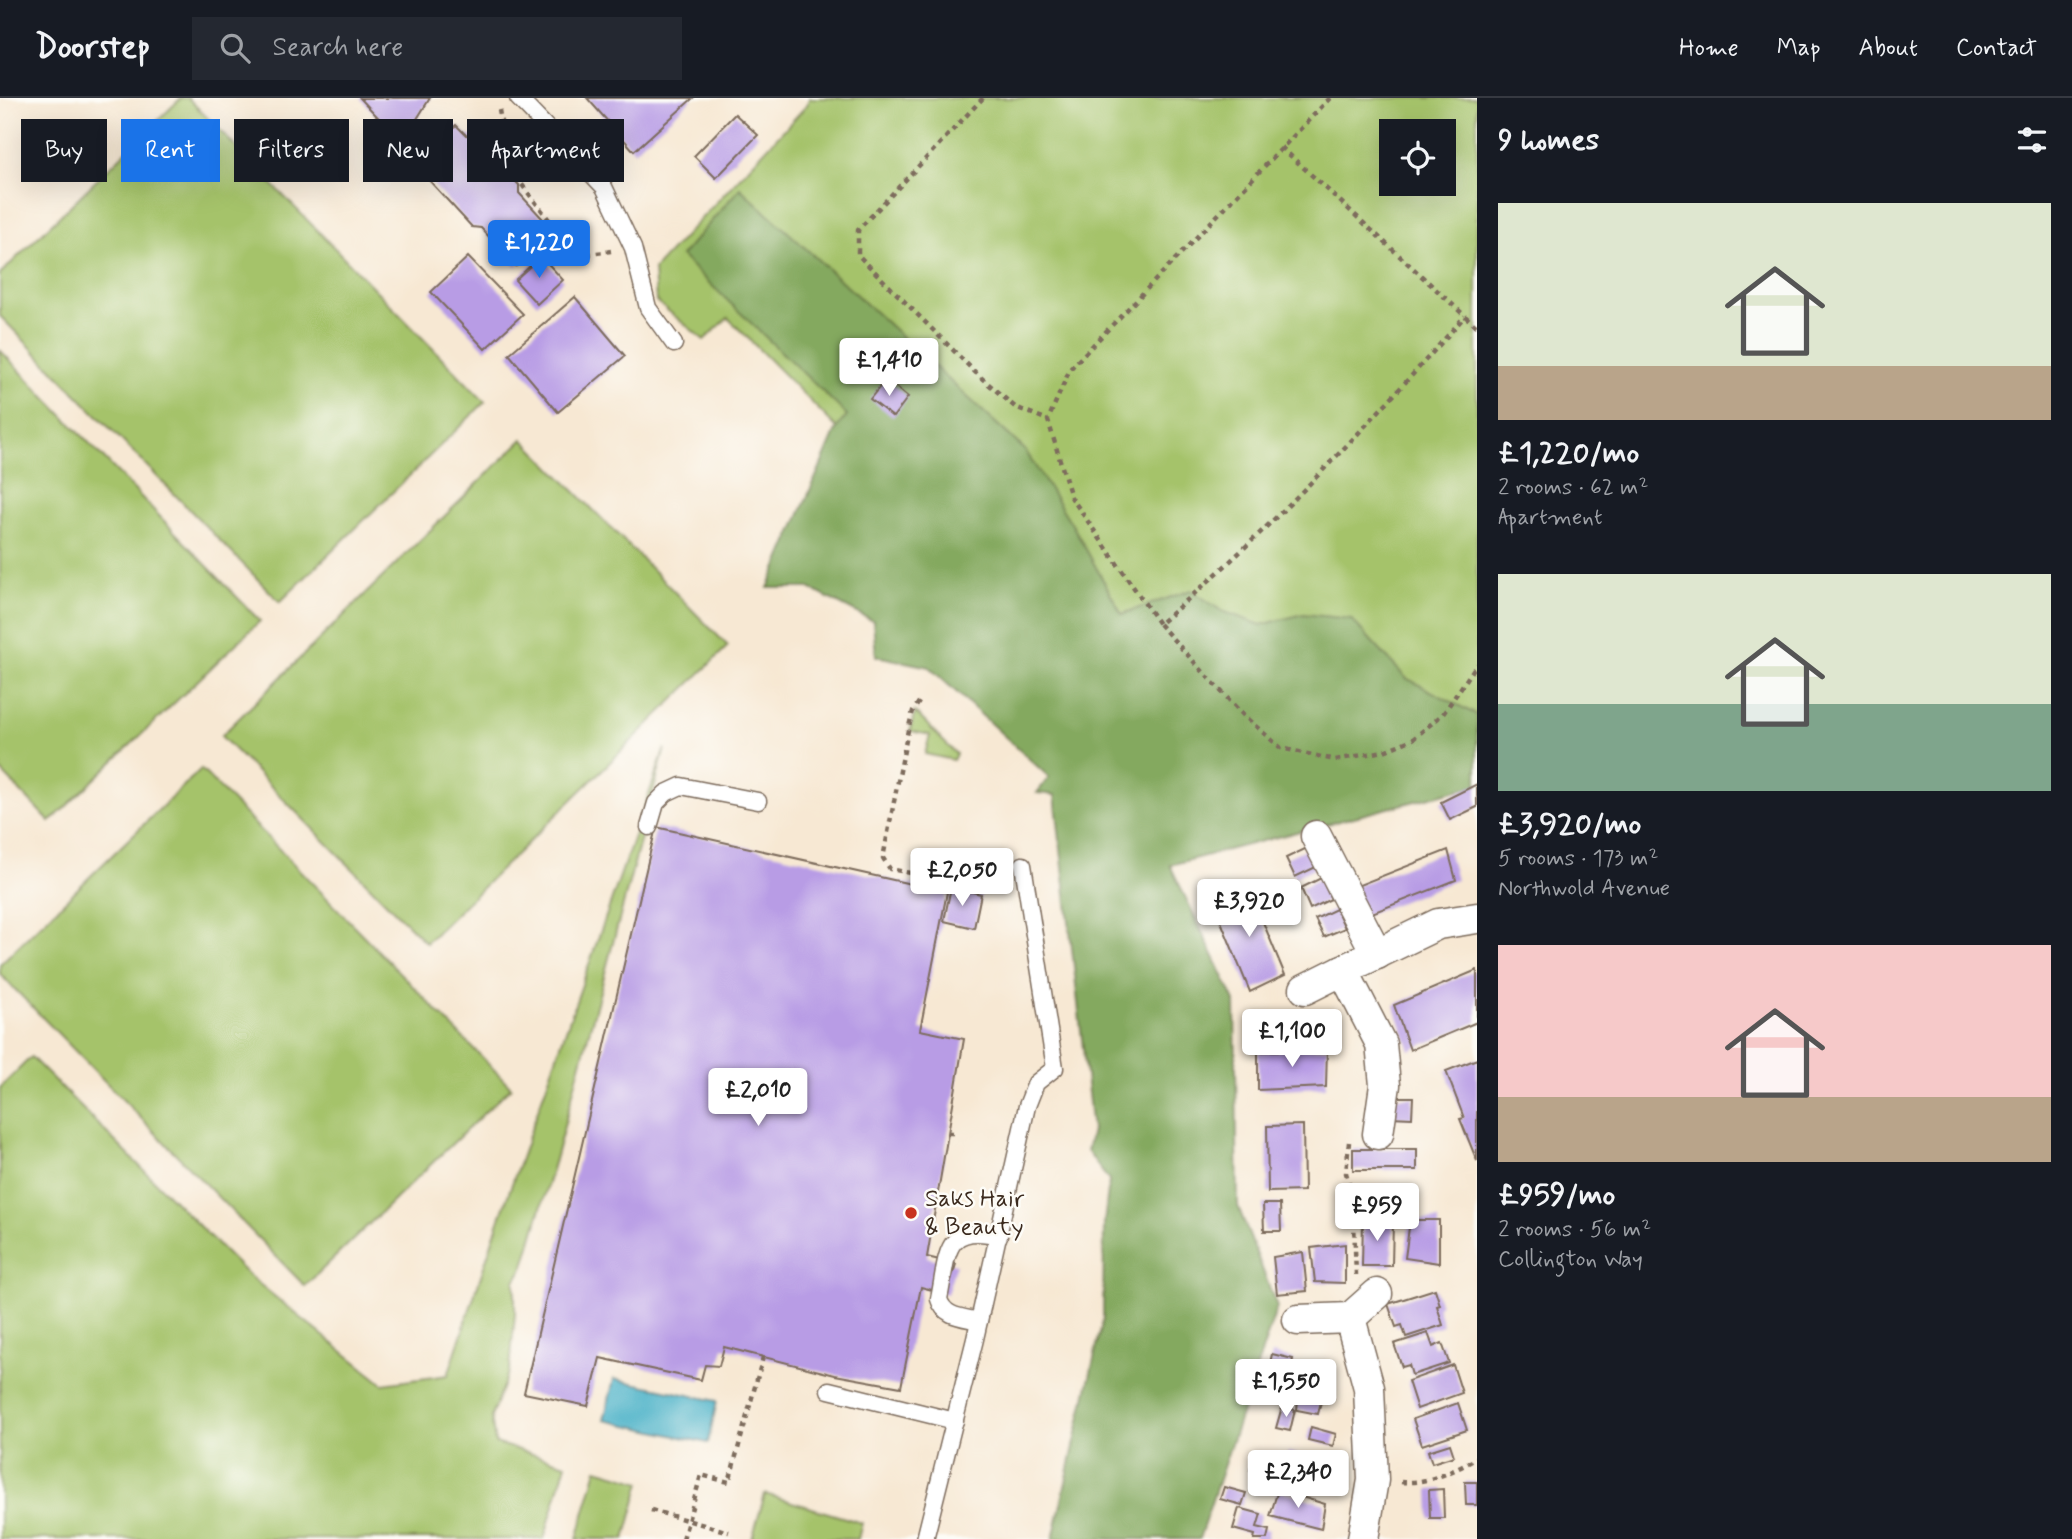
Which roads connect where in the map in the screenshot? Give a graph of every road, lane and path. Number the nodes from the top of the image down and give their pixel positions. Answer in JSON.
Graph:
{"nodes":[{"id":1,"x":497,"y":98,"type":"edge"},
{"id":2,"x":518,"y":98,"type":"edge"},
{"id":3,"x":983,"y":98,"type":"edge"},
{"id":4,"x":1330,"y":98,"type":"edge"},
{"id":5,"x":1281,"y":147,"type":"junction"},
{"id":6,"x":633,"y":248,"type":"junction"},
{"id":7,"x":1465,"y":316,"type":"junction"},
{"id":8,"x":1477,"y":327,"type":"edge"},
{"id":9,"x":674,"y":344,"type":"dead end"},
{"id":10,"x":1048,"y":420,"type":"junction"},
{"id":11,"x":1160,"y":624,"type":"junction"},
{"id":12,"x":1477,"y":664,"type":"edge"},
{"id":13,"x":919,"y":702,"type":"dead end"},
{"id":14,"x":758,"y":801,"type":"dead end"},
{"id":15,"x":649,"y":827,"type":"dead end"},
{"id":16,"x":1316,"y":836,"type":"dead end"},
{"id":17,"x":1023,"y":864,"type":"dead end"},
{"id":18,"x":977,"y":886,"type":"dead end"},
{"id":19,"x":1477,"y":918,"type":"edge"},
{"id":20,"x":1377,"y":954,"type":"junction"},
{"id":21,"x":1343,"y":970,"type":"junction"},
{"id":22,"x":1305,"y":989,"type":"dead end"},
{"id":23,"x":1378,"y":1134,"type":"joint"},
{"id":24,"x":999,"y":1236,"type":"junction"},
{"id":25,"x":1377,"y":1294,"type":"dead end"},
{"id":26,"x":1350,"y":1318,"type":"junction"},
{"id":27,"x":1298,"y":1320,"type":"dead end"},
{"id":28,"x":979,"y":1321,"type":"junction"},
{"id":29,"x":763,"y":1357,"type":"dead end"},
{"id":30,"x":829,"y":1390,"type":"dead end"},
{"id":31,"x":955,"y":1421,"type":"junction"},
{"id":32,"x":1477,"y":1458,"type":"edge"},
{"id":33,"x":1373,"y":1480,"type":"junction"},
{"id":34,"x":651,"y":1510,"type":"dead end"},
{"id":35,"x":688,"y":1520,"type":"junction"},
{"id":36,"x":729,"y":1532,"type":"dead end"},
{"id":37,"x":683,"y":1539,"type":"edge"},
{"id":38,"x":925,"y":1539,"type":"edge"},
{"id":39,"x":1363,"y":1539,"type":"edge"}],
"edges":[{"from":1,"to":6,"type":"path"},
{"from":2,"to":6,"type":"lane"},
{"from":3,"to":10,"type":"path"},
{"from":4,"to":5,"type":"path"},
{"from":5,"to":7,"type":"path"},
{"from":5,"to":10,"type":"path"},
{"from":6,"to":9,"type":"lane"},
{"from":7,"to":8,"type":"path"},
{"from":7,"to":11,"type":"path"},
{"from":10,"to":11,"type":"path"},
{"from":11,"to":12,"type":"path"},
{"from":13,"to":18,"type":"path"},
{"from":14,"to":15,"type":"lane"},
{"from":16,"to":20,"type":"street"},
{"from":17,"to":24,"type":"lane"},
{"from":19,"to":20,"type":"street"},
{"from":20,"to":21,"type":"street"},
{"from":21,"to":22,"type":"street"},
{"from":21,"to":23,"type":"street"},
{"from":23,"to":26,"type":"path"},
{"from":24,"to":28,"type":"lane"},
{"from":24,"to":28,"type":"lane"},
{"from":25,"to":26,"type":"street"},
{"from":26,"to":27,"type":"street"},
{"from":26,"to":33,"type":"street"},
{"from":28,"to":31,"type":"lane"},
{"from":29,"to":35,"type":"path"},
{"from":30,"to":31,"type":"lane"},
{"from":31,"to":38,"type":"lane"},
{"from":32,"to":33,"type":"path"},
{"from":33,"to":39,"type":"street"},
{"from":34,"to":35,"type":"path"},
{"from":35,"to":36,"type":"path"},
{"from":35,"to":37,"type":"path"}]}
